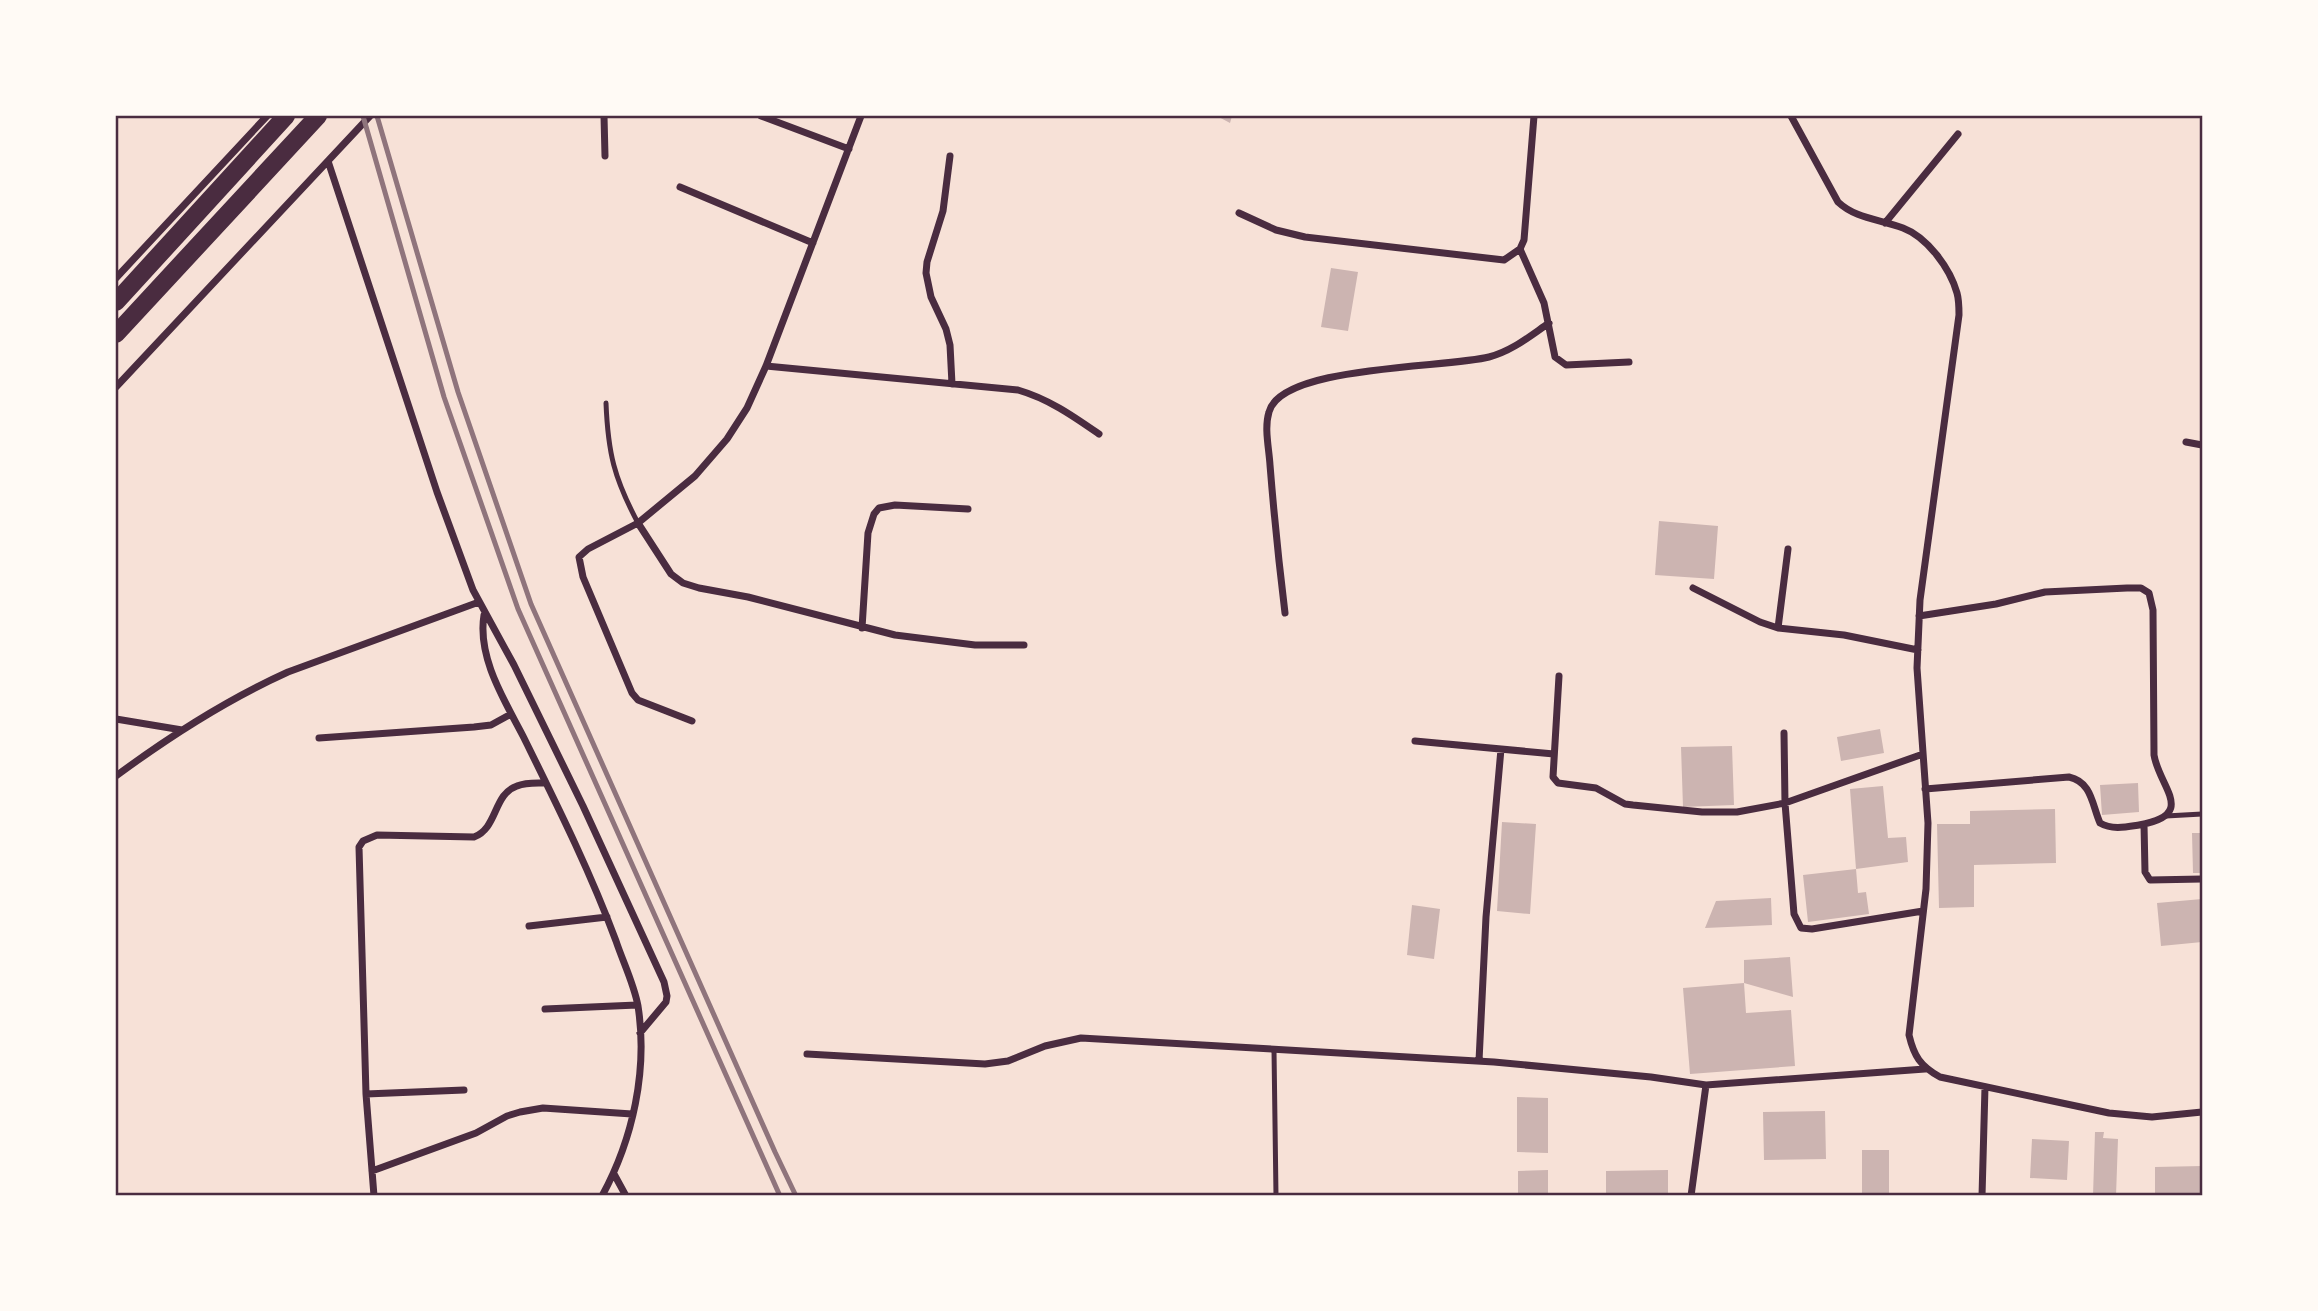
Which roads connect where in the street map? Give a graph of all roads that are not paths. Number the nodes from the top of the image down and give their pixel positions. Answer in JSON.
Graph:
{"nodes":[{"id":1,"x":267,"y":116,"type":"edge"},
{"id":2,"x":286,"y":116,"type":"edge"},
{"id":3,"x":370,"y":116,"type":"edge"},
{"id":4,"x":604,"y":116,"type":"edge"},
{"id":5,"x":761,"y":116,"type":"edge"},
{"id":6,"x":861,"y":116,"type":"edge"},
{"id":7,"x":1534,"y":116,"type":"edge"},
{"id":8,"x":1791,"y":116,"type":"edge"},
{"id":9,"x":318,"y":117,"type":"edge"},
{"id":10,"x":1958,"y":134,"type":"dead end"},
{"id":11,"x":849,"y":149,"type":"junction"},
{"id":12,"x":605,"y":156,"type":"dead end"},
{"id":13,"x":950,"y":156,"type":"dead end"},
{"id":14,"x":327,"y":161,"type":"junction"},
{"id":15,"x":680,"y":187,"type":"dead end"},
{"id":16,"x":1239,"y":213,"type":"dead end"},
{"id":17,"x":1885,"y":223,"type":"junction"},
{"id":18,"x":813,"y":243,"type":"junction"},
{"id":19,"x":1520,"y":249,"type":"junction"},
{"id":20,"x":116,"y":278,"type":"edge"},
{"id":21,"x":116,"y":302,"type":"edge"},
{"id":22,"x":1549,"y":323,"type":"junction"},
{"id":23,"x":116,"y":334,"type":"edge"},
{"id":24,"x":1629,"y":362,"type":"dead end"},
{"id":25,"x":766,"y":366,"type":"junction"},
{"id":26,"x":953,"y":384,"type":"junction"},
{"id":27,"x":116,"y":387,"type":"edge"},
{"id":28,"x":606,"y":403,"type":"dead end"},
{"id":29,"x":1099,"y":434,"type":"dead end"},
{"id":30,"x":2186,"y":442,"type":"dead end"},
{"id":31,"x":2203,"y":445,"type":"edge"},
{"id":32,"x":968,"y":509,"type":"dead end"},
{"id":33,"x":638,"y":523,"type":"junction"},
{"id":34,"x":1788,"y":549,"type":"dead end"},
{"id":35,"x":1693,"y":588,"type":"dead end"},
{"id":36,"x":479,"y":602,"type":"junction"},
{"id":37,"x":1285,"y":613,"type":"dead end"},
{"id":38,"x":484,"y":614,"type":"junction"},
{"id":39,"x":1919,"y":616,"type":"junction"},
{"id":40,"x":862,"y":628,"type":"junction"},
{"id":41,"x":1779,"y":628,"type":"junction"},
{"id":42,"x":1024,"y":645,"type":"dead end"},
{"id":43,"x":1918,"y":650,"type":"junction"},
{"id":44,"x":1559,"y":676,"type":"dead end"},
{"id":45,"x":511,"y":714,"type":"junction"},
{"id":46,"x":116,"y":719,"type":"edge"},
{"id":47,"x":692,"y":720,"type":"dead end"},
{"id":48,"x":183,"y":730,"type":"junction"},
{"id":49,"x":1784,"y":733,"type":"dead end"},
{"id":50,"x":319,"y":738,"type":"dead end"},
{"id":51,"x":1415,"y":741,"type":"dead end"},
{"id":52,"x":1501,"y":749,"type":"junction"},
{"id":53,"x":1554,"y":754,"type":"junction"},
{"id":54,"x":1923,"y":754,"type":"junction"},
{"id":55,"x":116,"y":776,"type":"edge"},
{"id":56,"x":546,"y":783,"type":"junction"},
{"id":57,"x":1925,"y":789,"type":"junction"},
{"id":58,"x":1785,"y":803,"type":"junction"},
{"id":59,"x":2203,"y":814,"type":"edge"},
{"id":60,"x":2166,"y":816,"type":"junction"},
{"id":61,"x":2144,"y":824,"type":"junction"},
{"id":62,"x":2203,"y":879,"type":"edge"},
{"id":63,"x":1923,"y":911,"type":"junction"},
{"id":64,"x":607,"y":917,"type":"junction"},
{"id":65,"x":528,"y":926,"type":"dead end"},
{"id":66,"x":638,"y":1005,"type":"junction"},
{"id":67,"x":545,"y":1009,"type":"dead end"},
{"id":68,"x":640,"y":1033,"type":"junction"},
{"id":69,"x":1273,"y":1050,"type":"junction"},
{"id":70,"x":807,"y":1054,"type":"dead end"},
{"id":71,"x":1479,"y":1061,"type":"junction"},
{"id":72,"x":1925,"y":1069,"type":"junction"},
{"id":73,"x":1706,"y":1084,"type":"junction"},
{"id":74,"x":1985,"y":1087,"type":"junction"},
{"id":75,"x":464,"y":1090,"type":"dead end"},
{"id":76,"x":366,"y":1094,"type":"junction"},
{"id":77,"x":2203,"y":1112,"type":"edge"},
{"id":78,"x":632,"y":1114,"type":"junction"},
{"id":79,"x":372,"y":1171,"type":"junction"},
{"id":80,"x":614,"y":1174,"type":"junction"},
{"id":81,"x":374,"y":1195,"type":"edge"},
{"id":82,"x":602,"y":1195,"type":"edge"},
{"id":83,"x":626,"y":1195,"type":"edge"},
{"id":84,"x":1276,"y":1195,"type":"edge"},
{"id":85,"x":1691,"y":1195,"type":"edge"},
{"id":86,"x":1982,"y":1195,"type":"edge"}],
"edges":[{"from":1,"to":20,"type":"street"},
{"from":2,"to":21,"type":"highway"},
{"from":3,"to":14,"type":"street"},
{"from":4,"to":12,"type":"street"},
{"from":5,"to":11,"type":"street"},
{"from":6,"to":11,"type":"street"},
{"from":7,"to":19,"type":"street"},
{"from":8,"to":17,"type":"street"},
{"from":9,"to":23,"type":"highway"},
{"from":10,"to":17,"type":"street"},
{"from":11,"to":18,"type":"street"},
{"from":13,"to":26,"type":"street"},
{"from":14,"to":27,"type":"street"},
{"from":14,"to":36,"type":"street"},
{"from":15,"to":18,"type":"street"},
{"from":16,"to":19,"type":"street"},
{"from":17,"to":39,"type":"street"},
{"from":18,"to":25,"type":"street"},
{"from":19,"to":22,"type":"street"},
{"from":22,"to":24,"type":"street"},
{"from":22,"to":37,"type":"street"},
{"from":25,"to":26,"type":"street"},
{"from":25,"to":33,"type":"street"},
{"from":26,"to":29,"type":"street"},
{"from":28,"to":33,"type":"lane"},
{"from":30,"to":31,"type":"street"},
{"from":32,"to":40,"type":"street"},
{"from":33,"to":40,"type":"street"},
{"from":33,"to":47,"type":"street"},
{"from":34,"to":41,"type":"street"},
{"from":35,"to":41,"type":"street"},
{"from":36,"to":38,"type":"street"},
{"from":36,"to":48,"type":"street"},
{"from":38,"to":45,"type":"street"},
{"from":38,"to":68,"type":"street"},
{"from":39,"to":43,"type":"street"},
{"from":39,"to":60,"type":"street"},
{"from":40,"to":42,"type":"street"},
{"from":41,"to":43,"type":"street"},
{"from":43,"to":54,"type":"street"},
{"from":44,"to":53,"type":"street"},
{"from":45,"to":50,"type":"street"},
{"from":45,"to":56,"type":"street"},
{"from":46,"to":48,"type":"street"},
{"from":48,"to":55,"type":"street"},
{"from":49,"to":58,"type":"street"},
{"from":51,"to":52,"type":"street"},
{"from":52,"to":53,"type":"street"},
{"from":52,"to":71,"type":"street"},
{"from":53,"to":58,"type":"street"},
{"from":54,"to":57,"type":"street"},
{"from":54,"to":58,"type":"street"},
{"from":56,"to":64,"type":"street"},
{"from":56,"to":76,"type":"street"},
{"from":57,"to":61,"type":"street"},
{"from":57,"to":63,"type":"street"},
{"from":58,"to":63,"type":"street"},
{"from":59,"to":60,"type":"lane"},
{"from":60,"to":61,"type":"street"},
{"from":61,"to":62,"type":"street"},
{"from":63,"to":72,"type":"street"},
{"from":64,"to":65,"type":"street"},
{"from":64,"to":66,"type":"street"},
{"from":66,"to":67,"type":"street"},
{"from":66,"to":68,"type":"street"},
{"from":68,"to":78,"type":"street"},
{"from":69,"to":70,"type":"street"},
{"from":69,"to":71,"type":"street"},
{"from":69,"to":84,"type":"lane"},
{"from":71,"to":73,"type":"street"},
{"from":72,"to":73,"type":"street"},
{"from":72,"to":74,"type":"street"},
{"from":73,"to":85,"type":"street"},
{"from":74,"to":77,"type":"street"},
{"from":74,"to":86,"type":"street"},
{"from":75,"to":76,"type":"street"},
{"from":76,"to":79,"type":"street"},
{"from":78,"to":79,"type":"street"},
{"from":78,"to":80,"type":"street"},
{"from":79,"to":81,"type":"street"},
{"from":80,"to":82,"type":"street"},
{"from":80,"to":83,"type":"street"}]}
